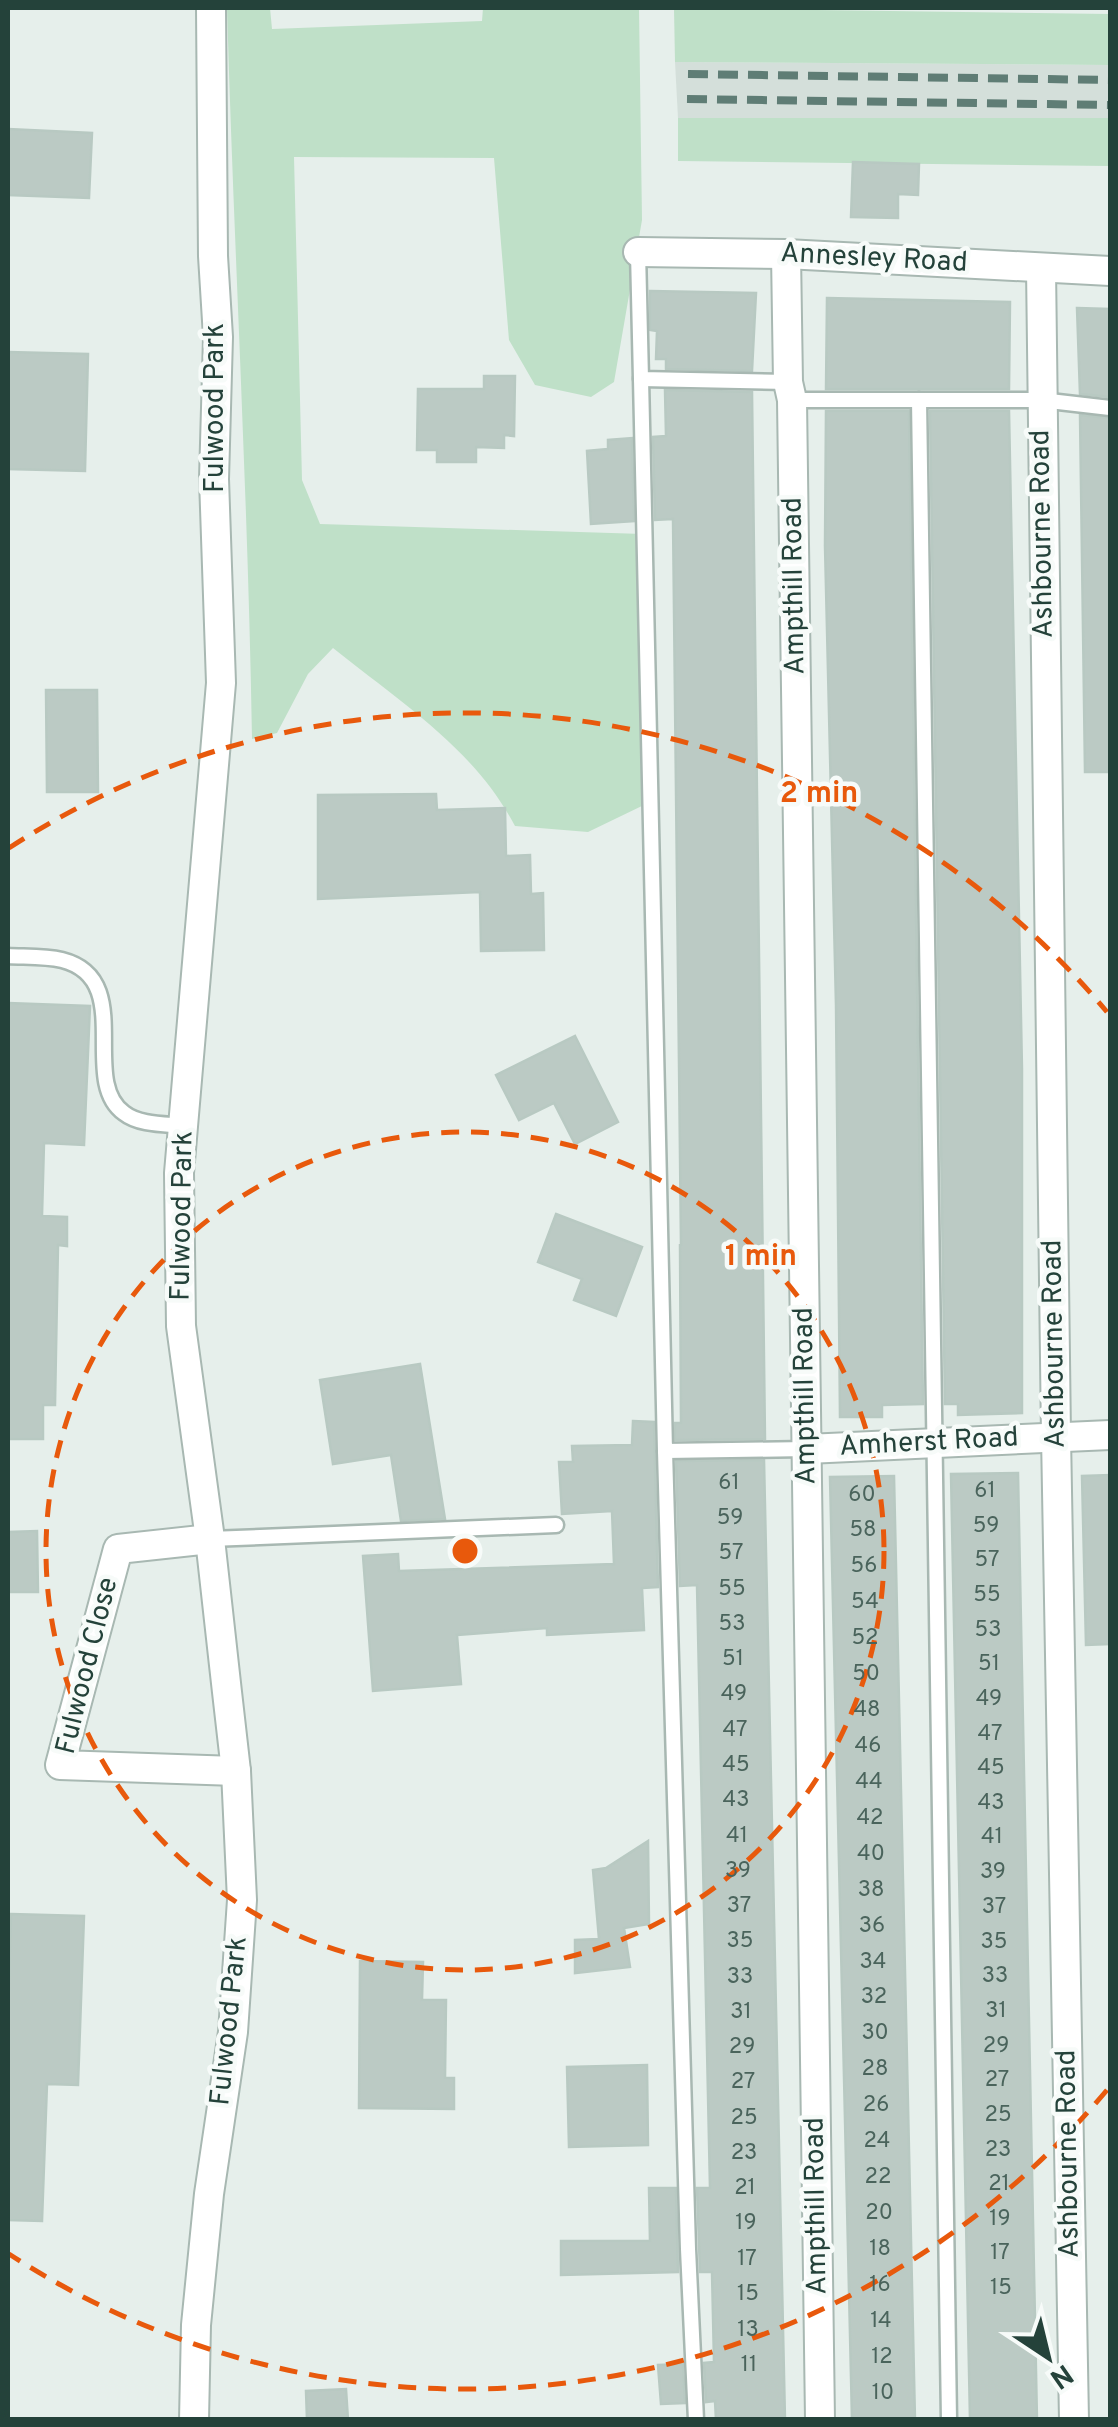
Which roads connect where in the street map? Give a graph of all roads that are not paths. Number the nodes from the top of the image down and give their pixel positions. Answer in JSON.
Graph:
{"nodes":[{"id":1,"x":211,"y":8,"type":"edge"},
{"id":2,"x":638,"y":252,"type":"joint"},
{"id":3,"x":786,"y":254,"type":"junction"},
{"id":4,"x":1042,"y":268,"type":"junction"},
{"id":5,"x":1110,"y":271,"type":"edge"},
{"id":6,"x":641,"y":379,"type":"junction"},
{"id":7,"x":790,"y":391,"type":"junction"},
{"id":8,"x":919,"y":400,"type":"junction"},
{"id":9,"x":1041,"y":400,"type":"junction"},
{"id":10,"x":1110,"y":408,"type":"edge"},
{"id":11,"x":8,"y":956,"type":"edge"},
{"id":12,"x":184,"y":1126,"type":"junction"},
{"id":13,"x":1110,"y":1435,"type":"edge"},
{"id":14,"x":1056,"y":1436,"type":"junction"},
{"id":15,"x":934,"y":1445,"type":"junction"},
{"id":16,"x":807,"y":1449,"type":"junction"},
{"id":17,"x":666,"y":1451,"type":"junction"},
{"id":18,"x":556,"y":1525,"type":"dead end"},
{"id":19,"x":210,"y":1539,"type":"junction"},
{"id":20,"x":236,"y":1770,"type":"junction"},
{"id":21,"x":194,"y":2420,"type":"edge"},
{"id":22,"x":696,"y":2420,"type":"edge"},
{"id":23,"x":820,"y":2420,"type":"edge"},
{"id":24,"x":949,"y":2420,"type":"edge"},
{"id":25,"x":1074,"y":2420,"type":"edge"}],
"edges":[{"from":1,"to":12,"type":"street","name":"Fulwood Park"},
{"from":2,"to":3,"type":"street","name":"Annesley Road"},
{"from":2,"to":6,"type":"lane"},
{"from":3,"to":4,"type":"street","name":"Annesley Road"},
{"from":3,"to":7,"type":"street","name":"Ampthill Road"},
{"from":4,"to":5,"type":"street","name":"Annesley Road"},
{"from":4,"to":9,"type":"street","name":"Ashbourne Road"},
{"from":6,"to":7,"type":"lane"},
{"from":6,"to":17,"type":"lane"},
{"from":7,"to":8,"type":"lane"},
{"from":7,"to":16,"type":"street","name":"Ampthill Road"},
{"from":8,"to":9,"type":"lane"},
{"from":8,"to":15,"type":"lane"},
{"from":9,"to":10,"type":"lane"},
{"from":9,"to":14,"type":"street","name":"Ashbourne Road"},
{"from":11,"to":12,"type":"lane"},
{"from":12,"to":19,"type":"street","name":"Fulwood Park"},
{"from":13,"to":14,"type":"street","name":"Amherst Road"},
{"from":14,"to":15,"type":"street","name":"Amherst Road"},
{"from":14,"to":25,"type":"street","name":"Ashbourne Road"},
{"from":15,"to":16,"type":"street","name":"Amherst Road"},
{"from":15,"to":24,"type":"lane"},
{"from":16,"to":17,"type":"lane"},
{"from":16,"to":23,"type":"street","name":"Ampthill Road"},
{"from":17,"to":22,"type":"lane"},
{"from":18,"to":19,"type":"lane"},
{"from":19,"to":20,"type":"street","name":"Fulwood Park"},
{"from":19,"to":20,"type":"street","name":"Fulwood Close"},
{"from":20,"to":21,"type":"street","name":"Fulwood Park"}]}
